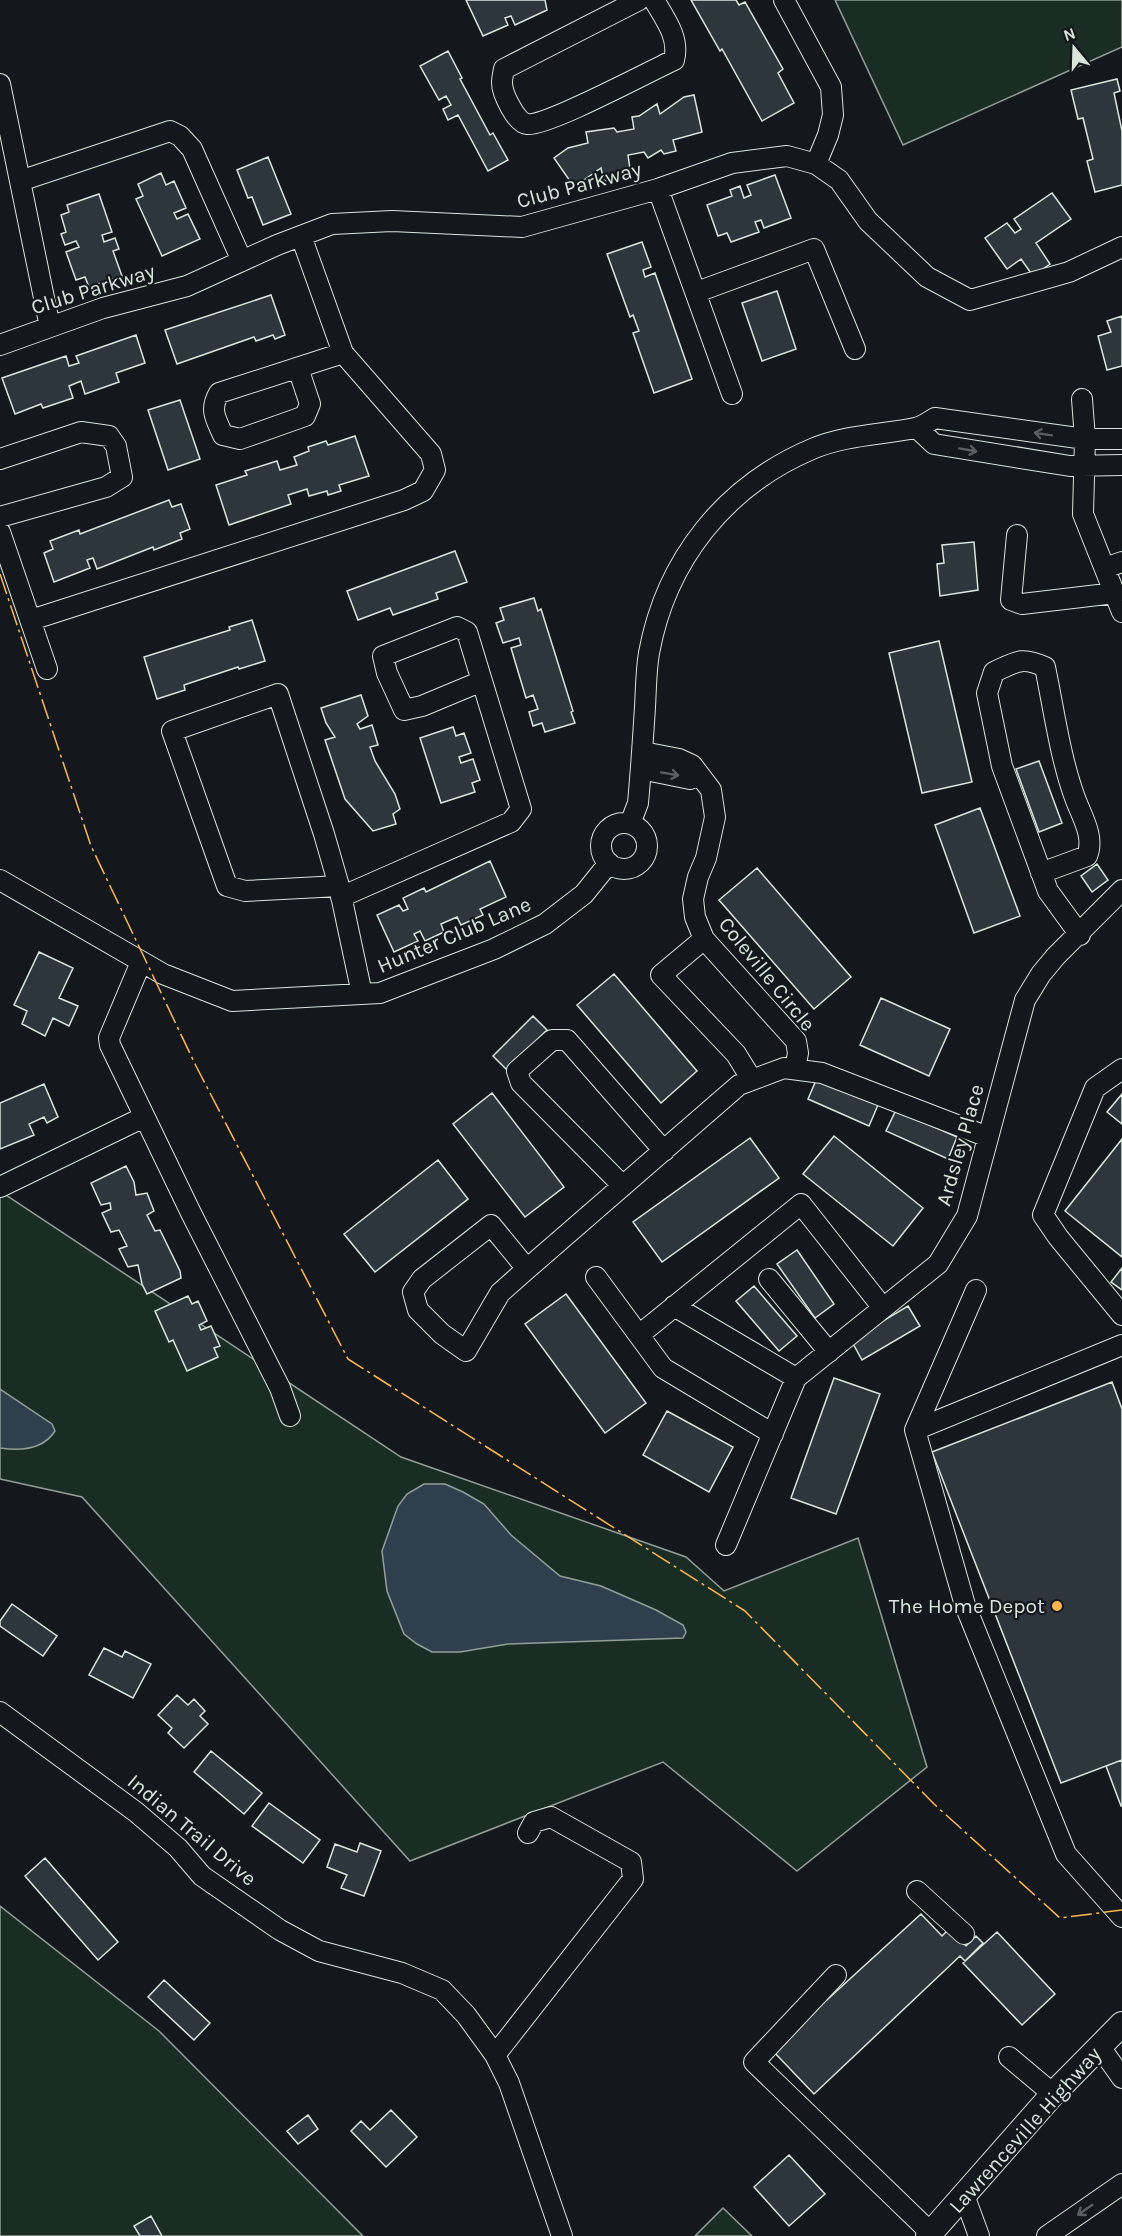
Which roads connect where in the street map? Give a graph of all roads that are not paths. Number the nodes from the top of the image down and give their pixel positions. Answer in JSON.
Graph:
{"nodes":[{"id":1,"x":639,"y":0,"type":"edge"},
{"id":2,"x":654,"y":0,"type":"edge"},
{"id":3,"x":784,"y":0,"type":"edge"},
{"id":4,"x":0,"y":84,"type":"edge"},
{"id":5,"x":816,"y":164,"type":"junction"},
{"id":6,"x":20,"y":181,"type":"junction"},
{"id":7,"x":658,"y":189,"type":"junction"},
{"id":8,"x":301,"y":236,"type":"junction"},
{"id":9,"x":1122,"y":247,"type":"edge"},
{"id":10,"x":242,"y":261,"type":"junction"},
{"id":11,"x":697,"y":292,"type":"junction"},
{"id":12,"x":50,"y":327,"type":"junction"},
{"id":13,"x":0,"y":345,"type":"edge"},
{"id":14,"x":855,"y":349,"type":"dead end"},
{"id":15,"x":343,"y":353,"type":"junction"},
{"id":16,"x":298,"y":368,"type":"junction"},
{"id":17,"x":732,"y":394,"type":"dead end"},
{"id":18,"x":1082,"y":399,"type":"dead end"},
{"id":19,"x":917,"y":428,"type":"junction"},
{"id":20,"x":1085,"y":439,"type":"junction"},
{"id":21,"x":1122,"y":439,"type":"edge"},
{"id":22,"x":0,"y":459,"type":"edge"},
{"id":23,"x":1122,"y":465,"type":"edge"},
{"id":24,"x":1084,"y":467,"type":"junction"},
{"id":25,"x":0,"y":517,"type":"edge"},
{"id":26,"x":0,"y":532,"type":"edge"},
{"id":27,"x":1017,"y":535,"type":"dead end"},
{"id":28,"x":1113,"y":565,"type":"edge"},
{"id":29,"x":1119,"y":603,"type":"edge"},
{"id":30,"x":32,"y":620,"type":"junction"},
{"id":31,"x":47,"y":669,"type":"dead end"},
{"id":32,"x":482,"y":681,"type":"junction"},
{"id":33,"x":642,"y":761,"type":"junction"},
{"id":34,"x":630,"y":824,"type":"junction"},
{"id":35,"x":609,"y":863,"type":"junction"},
{"id":36,"x":1041,"y":873,"type":"junction"},
{"id":37,"x":0,"y":880,"type":"edge"},
{"id":38,"x":1122,"y":890,"type":"edge"},
{"id":39,"x":340,"y":891,"type":"junction"},
{"id":40,"x":1080,"y":935,"type":"junction"},
{"id":41,"x":704,"y":939,"type":"junction"},
{"id":42,"x":141,"y":962,"type":"junction"},
{"id":43,"x":362,"y":994,"type":"junction"},
{"id":44,"x":795,"y":1069,"type":"junction"},
{"id":45,"x":1122,"y":1069,"type":"edge"},
{"id":46,"x":752,"y":1080,"type":"junction"},
{"id":47,"x":144,"y":1117,"type":"junction"},
{"id":48,"x":988,"y":1137,"type":"junction"},
{"id":49,"x":664,"y":1151,"type":"junction"},
{"id":50,"x":623,"y":1186,"type":"junction"},
{"id":51,"x":0,"y":1187,"type":"edge"},
{"id":52,"x":527,"y":1269,"type":"junction"},
{"id":53,"x":596,"y":1277,"type":"dead end"},
{"id":54,"x":769,"y":1279,"type":"dead end"},
{"id":55,"x":976,"y":1290,"type":"dead end"},
{"id":56,"x":674,"y":1306,"type":"junction"},
{"id":57,"x":883,"y":1308,"type":"junction"},
{"id":58,"x":1122,"y":1315,"type":"edge"},
{"id":59,"x":639,"y":1335,"type":"junction"},
{"id":60,"x":1122,"y":1345,"type":"edge"},
{"id":61,"x":829,"y":1352,"type":"junction"},
{"id":62,"x":796,"y":1378,"type":"junction"},
{"id":63,"x":290,"y":1416,"type":"dead end"},
{"id":64,"x":915,"y":1430,"type":"junction"},
{"id":65,"x":773,"y":1434,"type":"junction"},
{"id":66,"x":726,"y":1545,"type":"dead end"},
{"id":67,"x":0,"y":1712,"type":"edge"},
{"id":68,"x":528,"y":1833,"type":"dead end"},
{"id":69,"x":917,"y":1891,"type":"dead end"},
{"id":70,"x":1122,"y":1917,"type":"edge"},
{"id":71,"x":964,"y":1934,"type":"dead end"},
{"id":72,"x":836,"y":1976,"type":"dead end"},
{"id":73,"x":1122,"y":2024,"type":"edge"},
{"id":74,"x":1100,"y":2047,"type":"junction"},
{"id":75,"x":495,"y":2055,"type":"junction"},
{"id":76,"x":1009,"y":2057,"type":"dead end"},
{"id":77,"x":1122,"y":2078,"type":"edge"},
{"id":78,"x":1053,"y":2094,"type":"junction"},
{"id":79,"x":1122,"y":2184,"type":"edge"},
{"id":80,"x":964,"y":2195,"type":"junction"},
{"id":81,"x":930,"y":2234,"type":"edge"},
{"id":82,"x":562,"y":2236,"type":"edge"},
{"id":83,"x":979,"y":2236,"type":"edge"},
{"id":84,"x":1047,"y":2236,"type":"edge"}],
"edges":[{"from":1,"to":2,"type":"street"},
{"from":3,"to":5,"type":"street"},
{"from":4,"to":6,"type":"street"},
{"from":5,"to":7,"type":"street","name":"Club Parkway"},
{"from":5,"to":9,"type":"street","name":"Club Parkway"},
{"from":6,"to":10,"type":"street"},
{"from":6,"to":12,"type":"street"},
{"from":7,"to":8,"type":"street","name":"Club Parkway"},
{"from":7,"to":11,"type":"street"},
{"from":8,"to":10,"type":"street","name":"Club Parkway"},
{"from":8,"to":15,"type":"street"},
{"from":10,"to":12,"type":"street","name":"Club Parkway"},
{"from":11,"to":14,"type":"street"},
{"from":11,"to":17,"type":"street"},
{"from":12,"to":13,"type":"street","name":"Club Parkway"},
{"from":15,"to":16,"type":"street"},
{"from":15,"to":30,"type":"street"},
{"from":16,"to":16,"type":"street"},
{"from":18,"to":20,"type":"street"},
{"from":20,"to":19,"type":"street","one_way":true},
{"from":19,"to":24,"type":"street","one_way":true},
{"from":19,"to":33,"type":"street"},
{"from":20,"to":21,"type":"street"},
{"from":20,"to":24,"type":"street"},
{"from":22,"to":25,"type":"street"},
{"from":23,"to":24,"type":"street"},
{"from":24,"to":28,"type":"street"},
{"from":26,"to":30,"type":"street"},
{"from":27,"to":29,"type":"street"},
{"from":28,"to":29,"type":"street"},
{"from":30,"to":31,"type":"street"},
{"from":32,"to":32,"type":"street"},
{"from":32,"to":39,"type":"street"},
{"from":33,"to":34,"type":"street"},
{"from":33,"to":41,"type":"street","name":"Coleville Circle"},
{"from":34,"to":35,"type":"street"},
{"from":34,"to":35,"type":"street"},
{"from":35,"to":43,"type":"street","name":"Hunter Club Lane"},
{"from":36,"to":36,"type":"street"},
{"from":36,"to":40,"type":"street"},
{"from":37,"to":42,"type":"street","name":"Hunter Club Lane"},
{"from":38,"to":40,"type":"street","name":"Ardsley Place"},
{"from":39,"to":39,"type":"street"},
{"from":39,"to":43,"type":"street"},
{"from":40,"to":48,"type":"street","name":"Ardsley Place"},
{"from":41,"to":44,"type":"street","name":"Coleville Circle"},
{"from":41,"to":46,"type":"street"},
{"from":42,"to":43,"type":"street","name":"Hunter Club Lane"},
{"from":42,"to":47,"type":"street"},
{"from":44,"to":46,"type":"street"},
{"from":44,"to":48,"type":"street"},
{"from":45,"to":58,"type":"street"},
{"from":46,"to":49,"type":"street"},
{"from":47,"to":51,"type":"street"},
{"from":47,"to":63,"type":"street"},
{"from":48,"to":57,"type":"street","name":"Ardsley Place"},
{"from":49,"to":50,"type":"street"},
{"from":49,"to":50,"type":"street"},
{"from":50,"to":52,"type":"street"},
{"from":52,"to":52,"type":"street"},
{"from":53,"to":59,"type":"street"},
{"from":54,"to":61,"type":"street"},
{"from":55,"to":64,"type":"street"},
{"from":56,"to":57,"type":"street"},
{"from":56,"to":59,"type":"street"},
{"from":56,"to":62,"type":"street"},
{"from":57,"to":61,"type":"street","name":"Ardsley Place"},
{"from":59,"to":65,"type":"street"},
{"from":60,"to":64,"type":"street"},
{"from":61,"to":62,"type":"street","name":"Ardsley Place"},
{"from":62,"to":65,"type":"street","name":"Ardsley Place"},
{"from":64,"to":70,"type":"street"},
{"from":65,"to":66,"type":"street","name":"Ardsley Place"},
{"from":67,"to":75,"type":"street","name":"Indian Trail Drive"},
{"from":68,"to":75,"type":"street"},
{"from":69,"to":71,"type":"street"},
{"from":72,"to":81,"type":"street"},
{"from":73,"to":74,"type":"main road","name":"Lawrenceville Highway"},
{"from":74,"to":77,"type":"street"},
{"from":74,"to":78,"type":"main road","name":"Lawrenceville Highway"},
{"from":75,"to":82,"type":"street","name":"Indian Trail Drive"},
{"from":76,"to":78,"type":"street"},
{"from":78,"to":80,"type":"main road","name":"Lawrenceville Highway"},
{"from":79,"to":84,"type":"street","one_way":true},
{"from":80,"to":81,"type":"main road","name":"Lawrenceville Highway"},
{"from":80,"to":83,"type":"street"}]}
